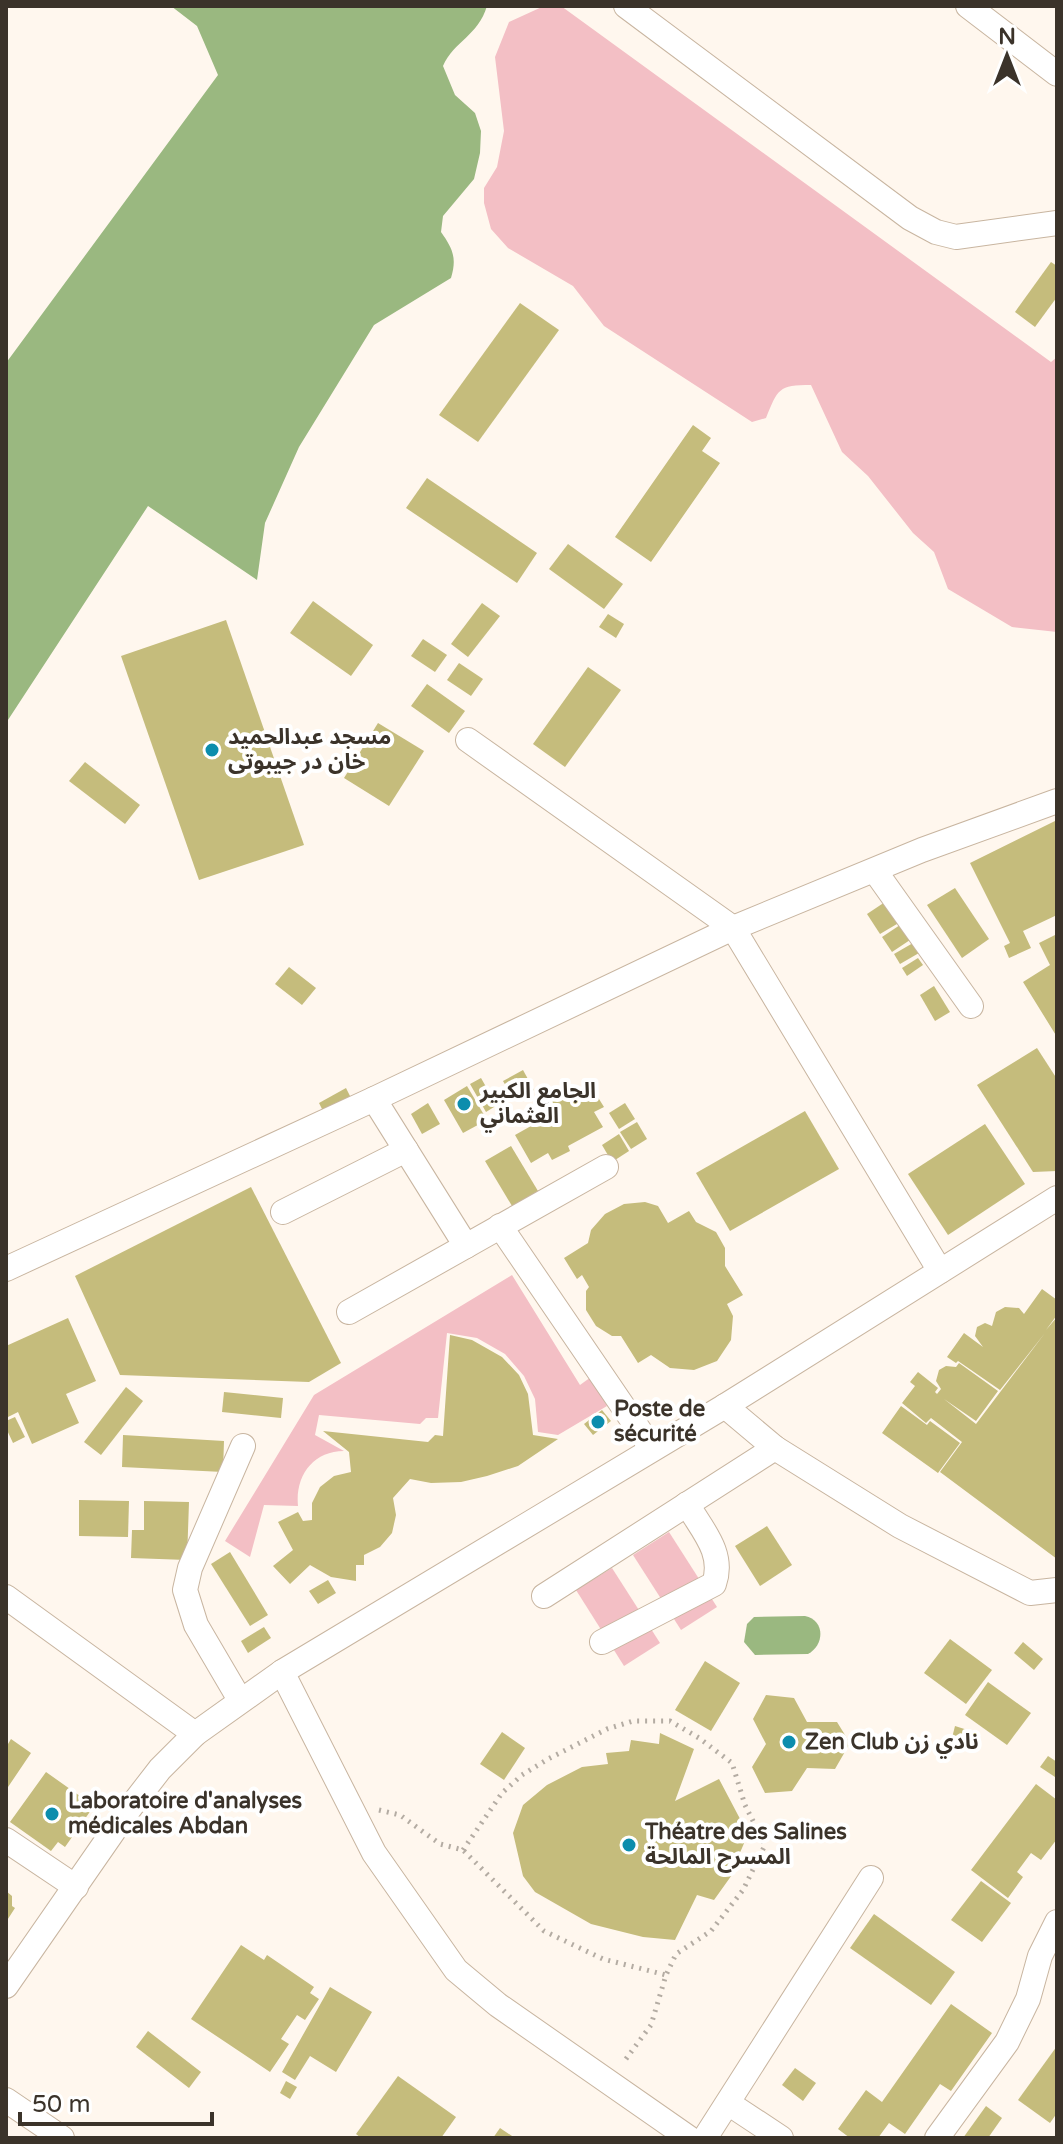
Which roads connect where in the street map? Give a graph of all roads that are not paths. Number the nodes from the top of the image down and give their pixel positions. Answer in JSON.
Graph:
{"nodes":[{"id":1,"x":626,"y":6,"type":"edge"},
{"id":2,"x":968,"y":6,"type":"edge"},
{"id":3,"x":1055,"y":68,"type":"edge"},
{"id":4,"x":1057,"y":223,"type":"edge"},
{"id":5,"x":468,"y":740,"type":"dead end"},
{"id":6,"x":1057,"y":801,"type":"edge"},
{"id":7,"x":875,"y":871,"type":"junction"},
{"id":8,"x":733,"y":928,"type":"junction"},
{"id":9,"x":971,"y":1006,"type":"dead end"},
{"id":10,"x":374,"y":1099,"type":"junction"},
{"id":11,"x":406,"y":1150,"type":"junction"},
{"id":12,"x":606,"y":1167,"type":"dead end"},
{"id":13,"x":1055,"y":1203,"type":"edge"},
{"id":14,"x":283,"y":1212,"type":"dead end"},
{"id":15,"x":500,"y":1226,"type":"junction"},
{"id":16,"x":466,"y":1246,"type":"junction"},
{"id":17,"x":6,"y":1269,"type":"edge"},
{"id":18,"x":940,"y":1271,"type":"junction"},
{"id":19,"x":349,"y":1312,"type":"dead end"},
{"id":20,"x":725,"y":1406,"type":"junction"},
{"id":21,"x":243,"y":1446,"type":"dead end"},
{"id":22,"x":775,"y":1448,"type":"junction"},
{"id":23,"x":652,"y":1449,"type":"junction"},
{"id":24,"x":687,"y":1504,"type":"junction"},
{"id":25,"x":1057,"y":1590,"type":"edge"},
{"id":26,"x":544,"y":1596,"type":"dead end"},
{"id":27,"x":6,"y":1597,"type":"edge"},
{"id":28,"x":602,"y":1642,"type":"dead end"},
{"id":29,"x":282,"y":1672,"type":"junction"},
{"id":30,"x":240,"y":1700,"type":"junction"},
{"id":31,"x":188,"y":1740,"type":"junction"},
{"id":32,"x":6,"y":1840,"type":"edge"},
{"id":33,"x":871,"y":1878,"type":"dead end"},
{"id":34,"x":76,"y":1887,"type":"junction"},
{"id":35,"x":1057,"y":1922,"type":"edge"},
{"id":36,"x":6,"y":1986,"type":"edge"},
{"id":37,"x":6,"y":2100,"type":"edge"},
{"id":38,"x":728,"y":2103,"type":"junction"},
{"id":39,"x":62,"y":2138,"type":"edge"},
{"id":40,"x":689,"y":2138,"type":"edge"},
{"id":41,"x":705,"y":2138,"type":"edge"},
{"id":42,"x":781,"y":2138,"type":"edge"},
{"id":43,"x":937,"y":2138,"type":"edge"}],
"edges":[{"from":1,"to":4,"type":"street"},
{"from":2,"to":3,"type":"street"},
{"from":5,"to":8,"type":"street"},
{"from":6,"to":7,"type":"street"},
{"from":7,"to":8,"type":"street"},
{"from":7,"to":9,"type":"street"},
{"from":8,"to":10,"type":"street"},
{"from":8,"to":18,"type":"street"},
{"from":10,"to":11,"type":"street"},
{"from":10,"to":17,"type":"street"},
{"from":11,"to":14,"type":"street"},
{"from":11,"to":16,"type":"street"},
{"from":12,"to":15,"type":"street"},
{"from":13,"to":18,"type":"street"},
{"from":15,"to":16,"type":"street"},
{"from":15,"to":23,"type":"street"},
{"from":16,"to":19,"type":"street"},
{"from":18,"to":20,"type":"street"},
{"from":20,"to":22,"type":"street"},
{"from":20,"to":23,"type":"street"},
{"from":21,"to":30,"type":"street"},
{"from":22,"to":24,"type":"street"},
{"from":22,"to":25,"type":"street"},
{"from":23,"to":29,"type":"street"},
{"from":24,"to":26,"type":"street"},
{"from":24,"to":28,"type":"street"},
{"from":27,"to":31,"type":"street"},
{"from":29,"to":30,"type":"street"},
{"from":29,"to":40,"type":"street"},
{"from":30,"to":31,"type":"street"},
{"from":31,"to":34,"type":"street"},
{"from":32,"to":34,"type":"street"},
{"from":33,"to":38,"type":"street"},
{"from":34,"to":36,"type":"street"},
{"from":35,"to":43,"type":"street"},
{"from":37,"to":39,"type":"street"},
{"from":38,"to":41,"type":"street"},
{"from":38,"to":42,"type":"street"}]}
